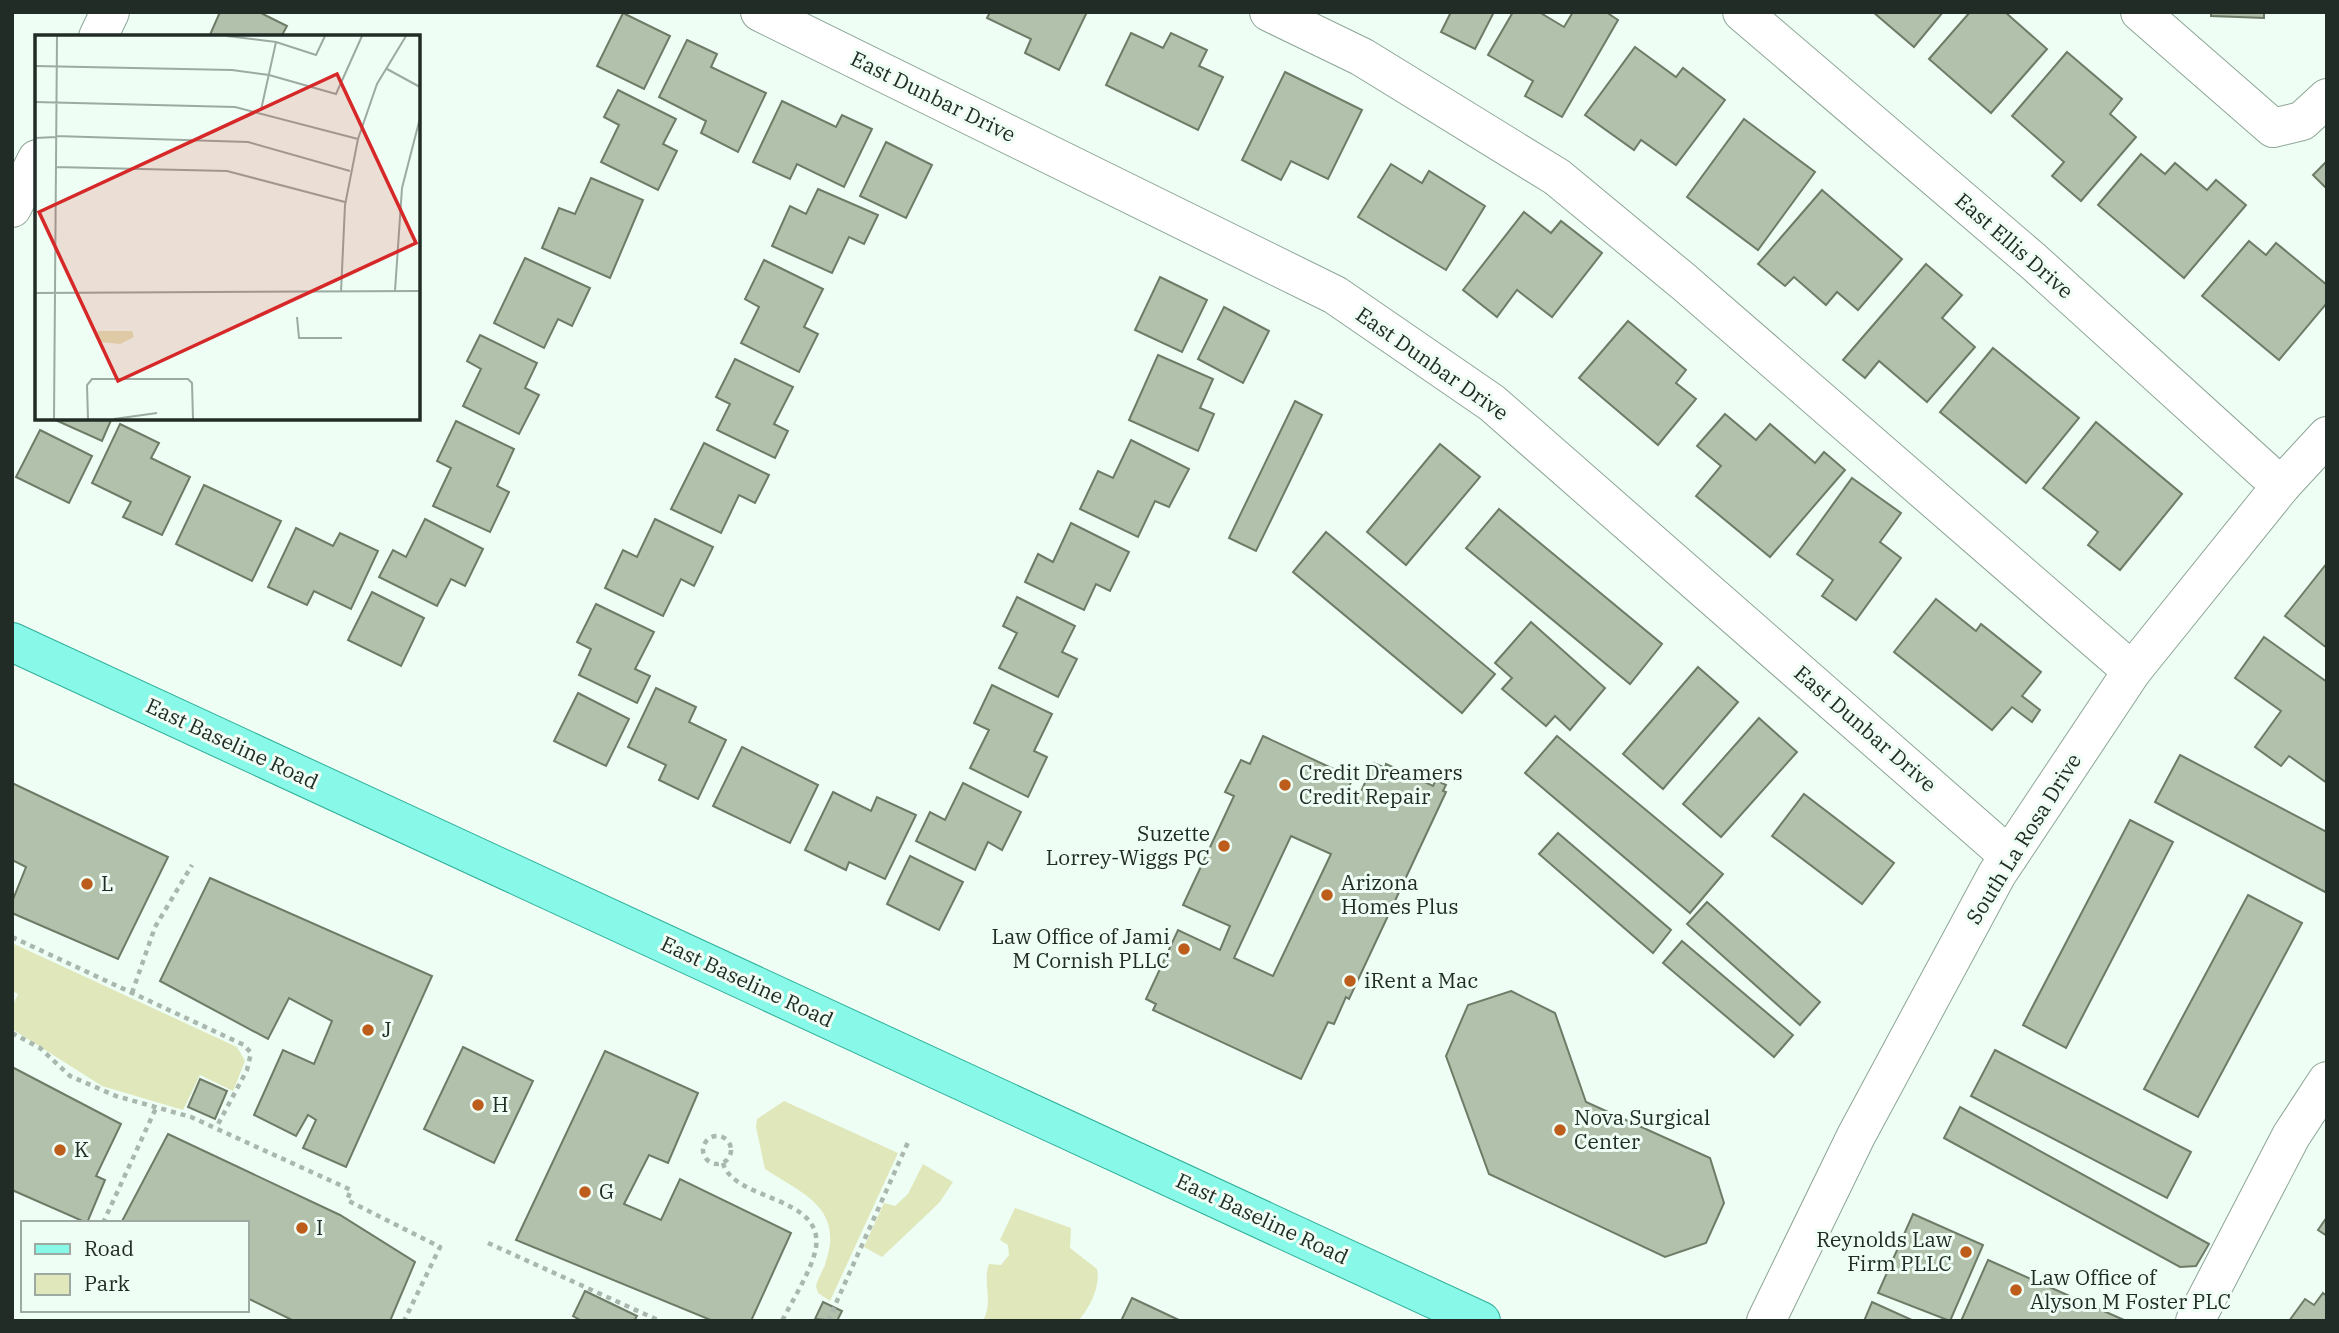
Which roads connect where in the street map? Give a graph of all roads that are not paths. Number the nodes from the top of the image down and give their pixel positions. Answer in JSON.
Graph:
{"nodes":[{"id":1,"x":110,"y":12,"type":"edge"},
{"id":2,"x":760,"y":12,"type":"edge"},
{"id":3,"x":1269,"y":12,"type":"edge"},
{"id":4,"x":1742,"y":12,"type":"edge"},
{"id":5,"x":2140,"y":12,"type":"edge"},
{"id":6,"x":99,"y":35,"type":"edge"},
{"id":7,"x":2327,"y":98,"type":"edge"},
{"id":8,"x":35,"y":163,"type":"edge"},
{"id":9,"x":12,"y":208,"type":"edge"},
{"id":10,"x":2327,"y":436,"type":"edge"},
{"id":11,"x":2281,"y":486,"type":"junction"},
{"id":12,"x":12,"y":642,"type":"edge"},
{"id":13,"x":2132,"y":671,"type":"junction"},
{"id":14,"x":2009,"y":856,"type":"junction"},
{"id":15,"x":2327,"y":1081,"type":"edge"},
{"id":16,"x":1481,"y":1321,"type":"edge"},
{"id":17,"x":1766,"y":1321,"type":"edge"},
{"id":18,"x":2195,"y":1321,"type":"edge"}],
"edges":[{"from":1,"to":6,"type":"street"},
{"from":2,"to":14,"type":"street","name":"East Dunbar Drive"},
{"from":3,"to":13,"type":"street"},
{"from":4,"to":11,"type":"street","name":"East Ellis Drive"},
{"from":5,"to":7,"type":"street"},
{"from":8,"to":9,"type":"street"},
{"from":10,"to":11,"type":"street","name":"South La Rosa Drive"},
{"from":11,"to":13,"type":"street","name":"South La Rosa Drive"},
{"from":12,"to":16,"type":"main road","name":"East Baseline Road"},
{"from":13,"to":14,"type":"street","name":"South La Rosa Drive"},
{"from":14,"to":17,"type":"street","name":"South La Rosa Drive"},
{"from":15,"to":18,"type":"street"}]}
